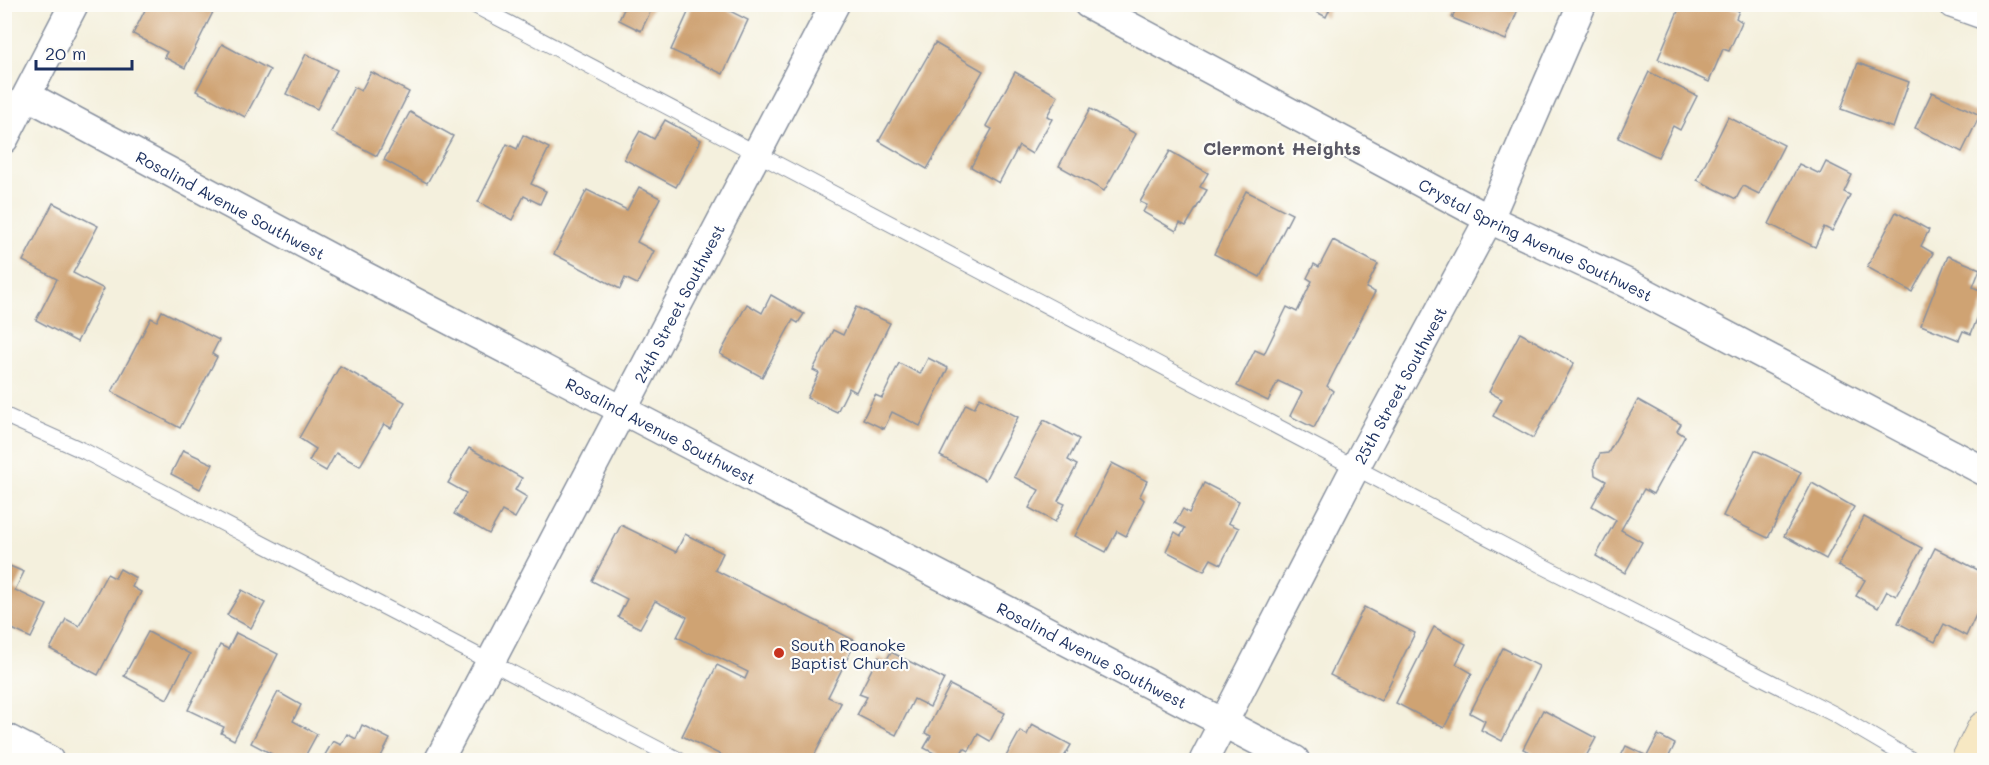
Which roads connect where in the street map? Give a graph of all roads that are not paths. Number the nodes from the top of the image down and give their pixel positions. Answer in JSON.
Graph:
{"nodes":[{"id":1,"x":74,"y":4,"type":"edge"},
{"id":2,"x":472,"y":4,"type":"edge"},
{"id":3,"x":835,"y":4,"type":"edge"},
{"id":4,"x":1088,"y":4,"type":"edge"},
{"id":5,"x":1582,"y":4,"type":"edge"},
{"id":6,"x":1953,"y":4,"type":"edge"},
{"id":7,"x":1984,"y":15,"type":"edge"},
{"id":8,"x":28,"y":96,"type":"junction"},
{"id":9,"x":4,"y":139,"type":"edge"},
{"id":10,"x":757,"y":154,"type":"junction"},
{"id":11,"x":1489,"y":219,"type":"junction"},
{"id":12,"x":622,"y":410,"type":"junction"},
{"id":13,"x":4,"y":414,"type":"edge"},
{"id":14,"x":1356,"y":466,"type":"junction"},
{"id":15,"x":1984,"y":471,"type":"edge"},
{"id":16,"x":489,"y":663,"type":"junction"},
{"id":17,"x":1223,"y":723,"type":"junction"},
{"id":18,"x":1984,"y":728,"type":"edge"},
{"id":19,"x":4,"y":737,"type":"edge"},
{"id":20,"x":49,"y":760,"type":"edge"},
{"id":21,"x":439,"y":760,"type":"edge"},
{"id":22,"x":679,"y":760,"type":"edge"},
{"id":23,"x":1204,"y":760,"type":"edge"},
{"id":24,"x":1295,"y":760,"type":"edge"},
{"id":25,"x":1912,"y":760,"type":"edge"},
{"id":26,"x":1968,"y":760,"type":"edge"}],
"edges":[{"from":1,"to":8,"type":"street"},
{"from":2,"to":10,"type":"lane"},
{"from":3,"to":10,"type":"street","name":"24th Street Southwest"},
{"from":4,"to":11,"type":"street","name":"Crystal Spring Avenue Southwest"},
{"from":5,"to":11,"type":"street","name":"25th Street Southwest"},
{"from":6,"to":7,"type":"street"},
{"from":8,"to":9,"type":"street"},
{"from":8,"to":12,"type":"street","name":"Rosalind Avenue Southwest"},
{"from":10,"to":12,"type":"street","name":"24th Street Southwest"},
{"from":10,"to":14,"type":"lane"},
{"from":11,"to":14,"type":"street","name":"25th Street Southwest"},
{"from":11,"to":15,"type":"street","name":"Crystal Spring Avenue Southwest"},
{"from":12,"to":16,"type":"street","name":"24th Street Southwest"},
{"from":12,"to":17,"type":"street","name":"Rosalind Avenue Southwest"},
{"from":13,"to":16,"type":"lane"},
{"from":14,"to":17,"type":"street","name":"25th Street Southwest"},
{"from":14,"to":25,"type":"lane"},
{"from":16,"to":21,"type":"street","name":"24th Street Southwest"},
{"from":16,"to":22,"type":"lane"},
{"from":17,"to":23,"type":"street","name":"25th Street Southwest"},
{"from":17,"to":24,"type":"street","name":"Rosalind Avenue Southwest"},
{"from":18,"to":26,"type":"street"},
{"from":19,"to":20,"type":"street"}]}
